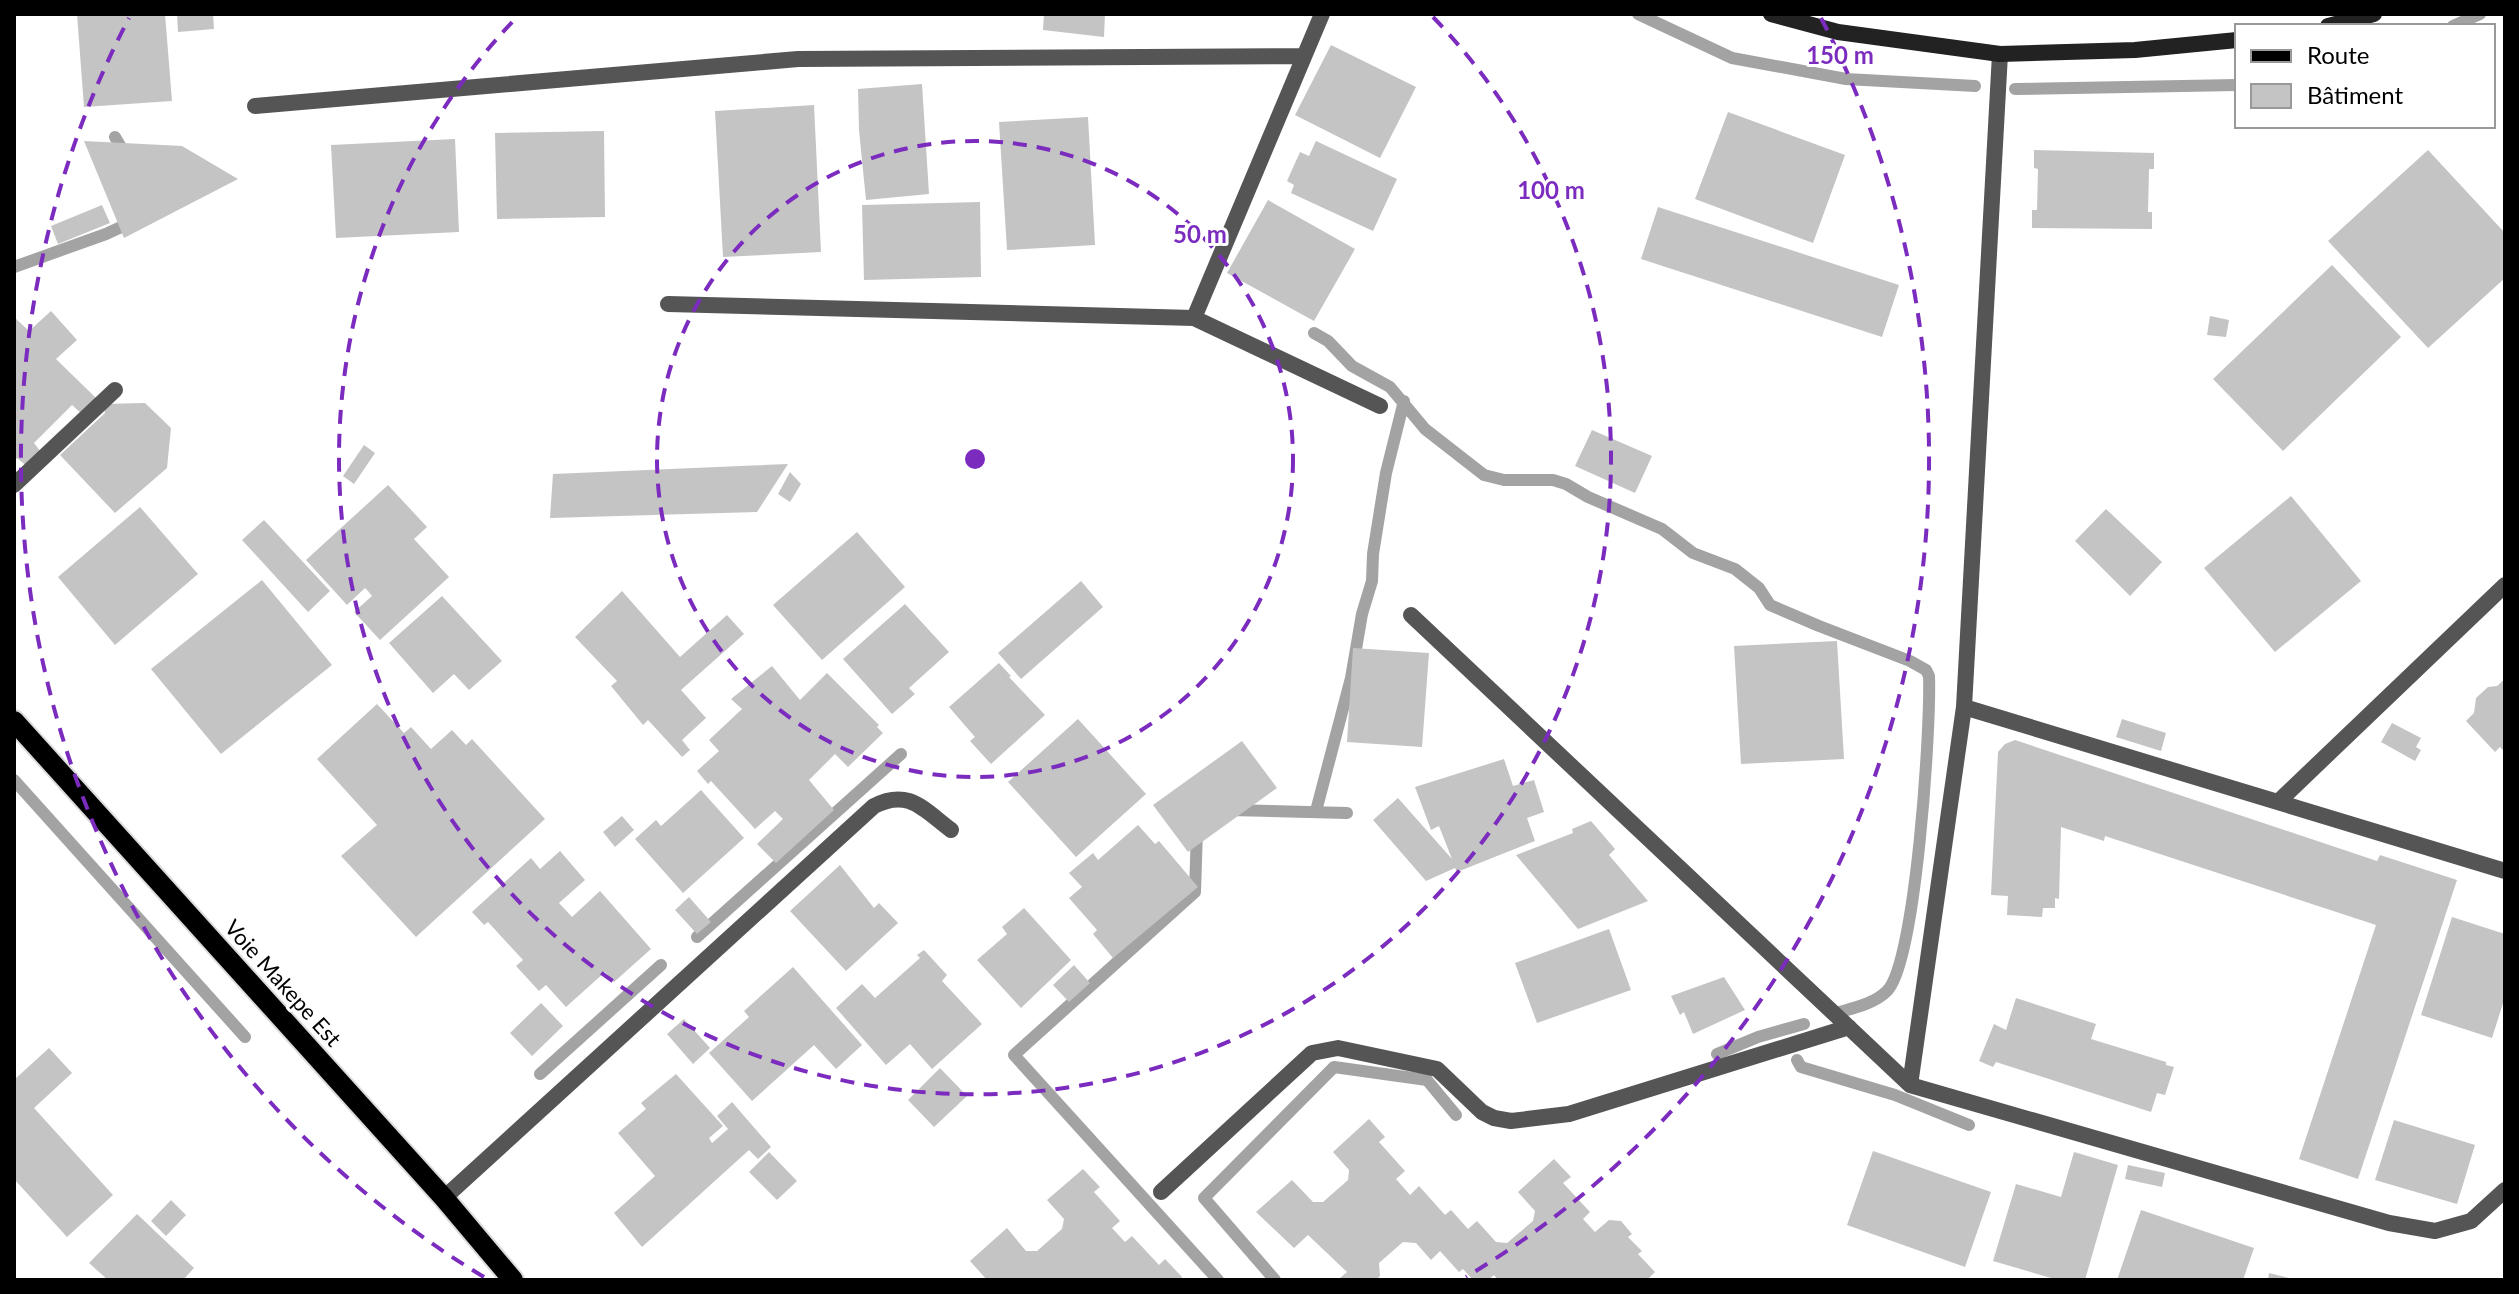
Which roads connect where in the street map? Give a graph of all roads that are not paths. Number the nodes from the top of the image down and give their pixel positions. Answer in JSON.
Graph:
{"nodes":[{"id":1,"x":1322,"y":14,"type":"edge"},
{"id":2,"x":1771,"y":14,"type":"edge"},
{"id":3,"x":2374,"y":14,"type":"edge"},
{"id":4,"x":2336,"y":24,"type":"edge"},
{"id":5,"x":2235,"y":40,"type":"edge"},
{"id":6,"x":2000,"y":54,"type":"junction"},
{"id":7,"x":1303,"y":56,"type":"junction"},
{"id":8,"x":255,"y":106,"type":"dead end"},
{"id":9,"x":668,"y":304,"type":"dead end"},
{"id":10,"x":1194,"y":318,"type":"junction"},
{"id":11,"x":115,"y":390,"type":"dead end"},
{"id":12,"x":1380,"y":406,"type":"dead end"},
{"id":13,"x":14,"y":485,"type":"edge"},
{"id":14,"x":2505,"y":585,"type":"edge"},
{"id":15,"x":1411,"y":615,"type":"dead end"},
{"id":16,"x":1964,"y":707,"type":"junction"},
{"id":17,"x":14,"y":721,"type":"edge"},
{"id":18,"x":2279,"y":801,"type":"junction"},
{"id":19,"x":951,"y":830,"type":"dead end"},
{"id":20,"x":2505,"y":871,"type":"edge"},
{"id":21,"x":1849,"y":1027,"type":"junction"},
{"id":22,"x":1910,"y":1085,"type":"junction"},
{"id":23,"x":2505,"y":1190,"type":"edge"},
{"id":24,"x":1161,"y":1192,"type":"dead end"},
{"id":25,"x":444,"y":1198,"type":"junction"},
{"id":26,"x":513,"y":1280,"type":"edge"}],
"edges":[{"from":1,"to":7,"type":"street"},
{"from":2,"to":6,"type":"street"},
{"from":3,"to":4,"type":"street"},
{"from":5,"to":6,"type":"street"},
{"from":6,"to":16,"type":"street"},
{"from":7,"to":8,"type":"street"},
{"from":7,"to":10,"type":"street"},
{"from":9,"to":10,"type":"street"},
{"from":10,"to":12,"type":"street"},
{"from":11,"to":13,"type":"street"},
{"from":14,"to":18,"type":"street"},
{"from":15,"to":21,"type":"street"},
{"from":16,"to":18,"type":"street"},
{"from":16,"to":22,"type":"street"},
{"from":17,"to":25,"type":"main road","name":"Voie Makepe Est"},
{"from":18,"to":20,"type":"street"},
{"from":19,"to":25,"type":"street"},
{"from":21,"to":22,"type":"street"},
{"from":21,"to":24,"type":"street"},
{"from":22,"to":23,"type":"street"},
{"from":25,"to":26,"type":"main road","name":"Voie Makepe Est"}]}
